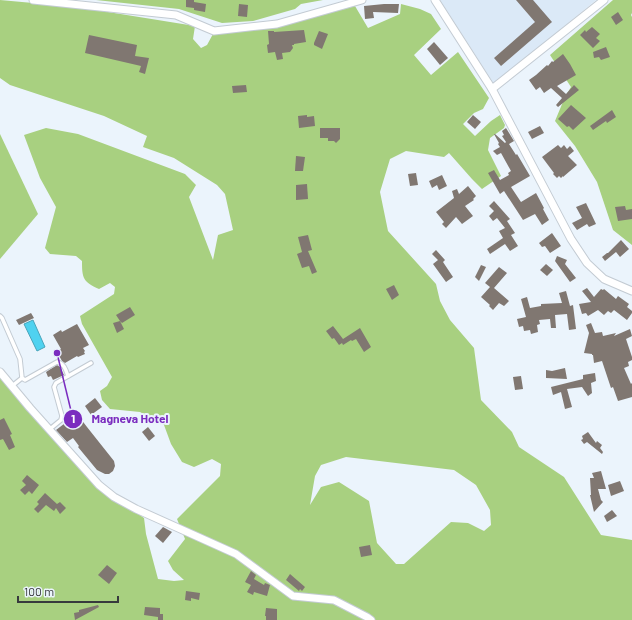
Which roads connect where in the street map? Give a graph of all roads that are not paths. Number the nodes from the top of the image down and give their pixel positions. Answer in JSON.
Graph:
{"nodes":[{"id":1,"x":33,"y":0,"type":"edge"},
{"id":2,"x":362,"y":0,"type":"edge"},
{"id":3,"x":435,"y":0,"type":"edge"},
{"id":4,"x":604,"y":0,"type":"edge"},
{"id":5,"x":492,"y":89,"type":"junction"},
{"id":6,"x":632,"y":291,"type":"edge"},
{"id":7,"x":0,"y":316,"type":"edge"},
{"id":8,"x":91,"y":363,"type":"dead end"},
{"id":9,"x":0,"y":372,"type":"edge"},
{"id":10,"x":68,"y":376,"type":"junction"},
{"id":11,"x":22,"y":378,"type":"junction"},
{"id":12,"x":12,"y":386,"type":"junction"},
{"id":13,"x":50,"y":429,"type":"junction"},
{"id":14,"x":371,"y":620,"type":"edge"}],
"edges":[{"from":1,"to":2,"type":"street"},
{"from":3,"to":5,"type":"street"},
{"from":4,"to":5,"type":"street"},
{"from":5,"to":6,"type":"street"},
{"from":7,"to":11,"type":"lane"},
{"from":8,"to":10,"type":"lane"},
{"from":9,"to":12,"type":"street"},
{"from":10,"to":11,"type":"lane"},
{"from":10,"to":13,"type":"lane"},
{"from":11,"to":12,"type":"lane"},
{"from":12,"to":13,"type":"street"},
{"from":13,"to":14,"type":"street"}]}
